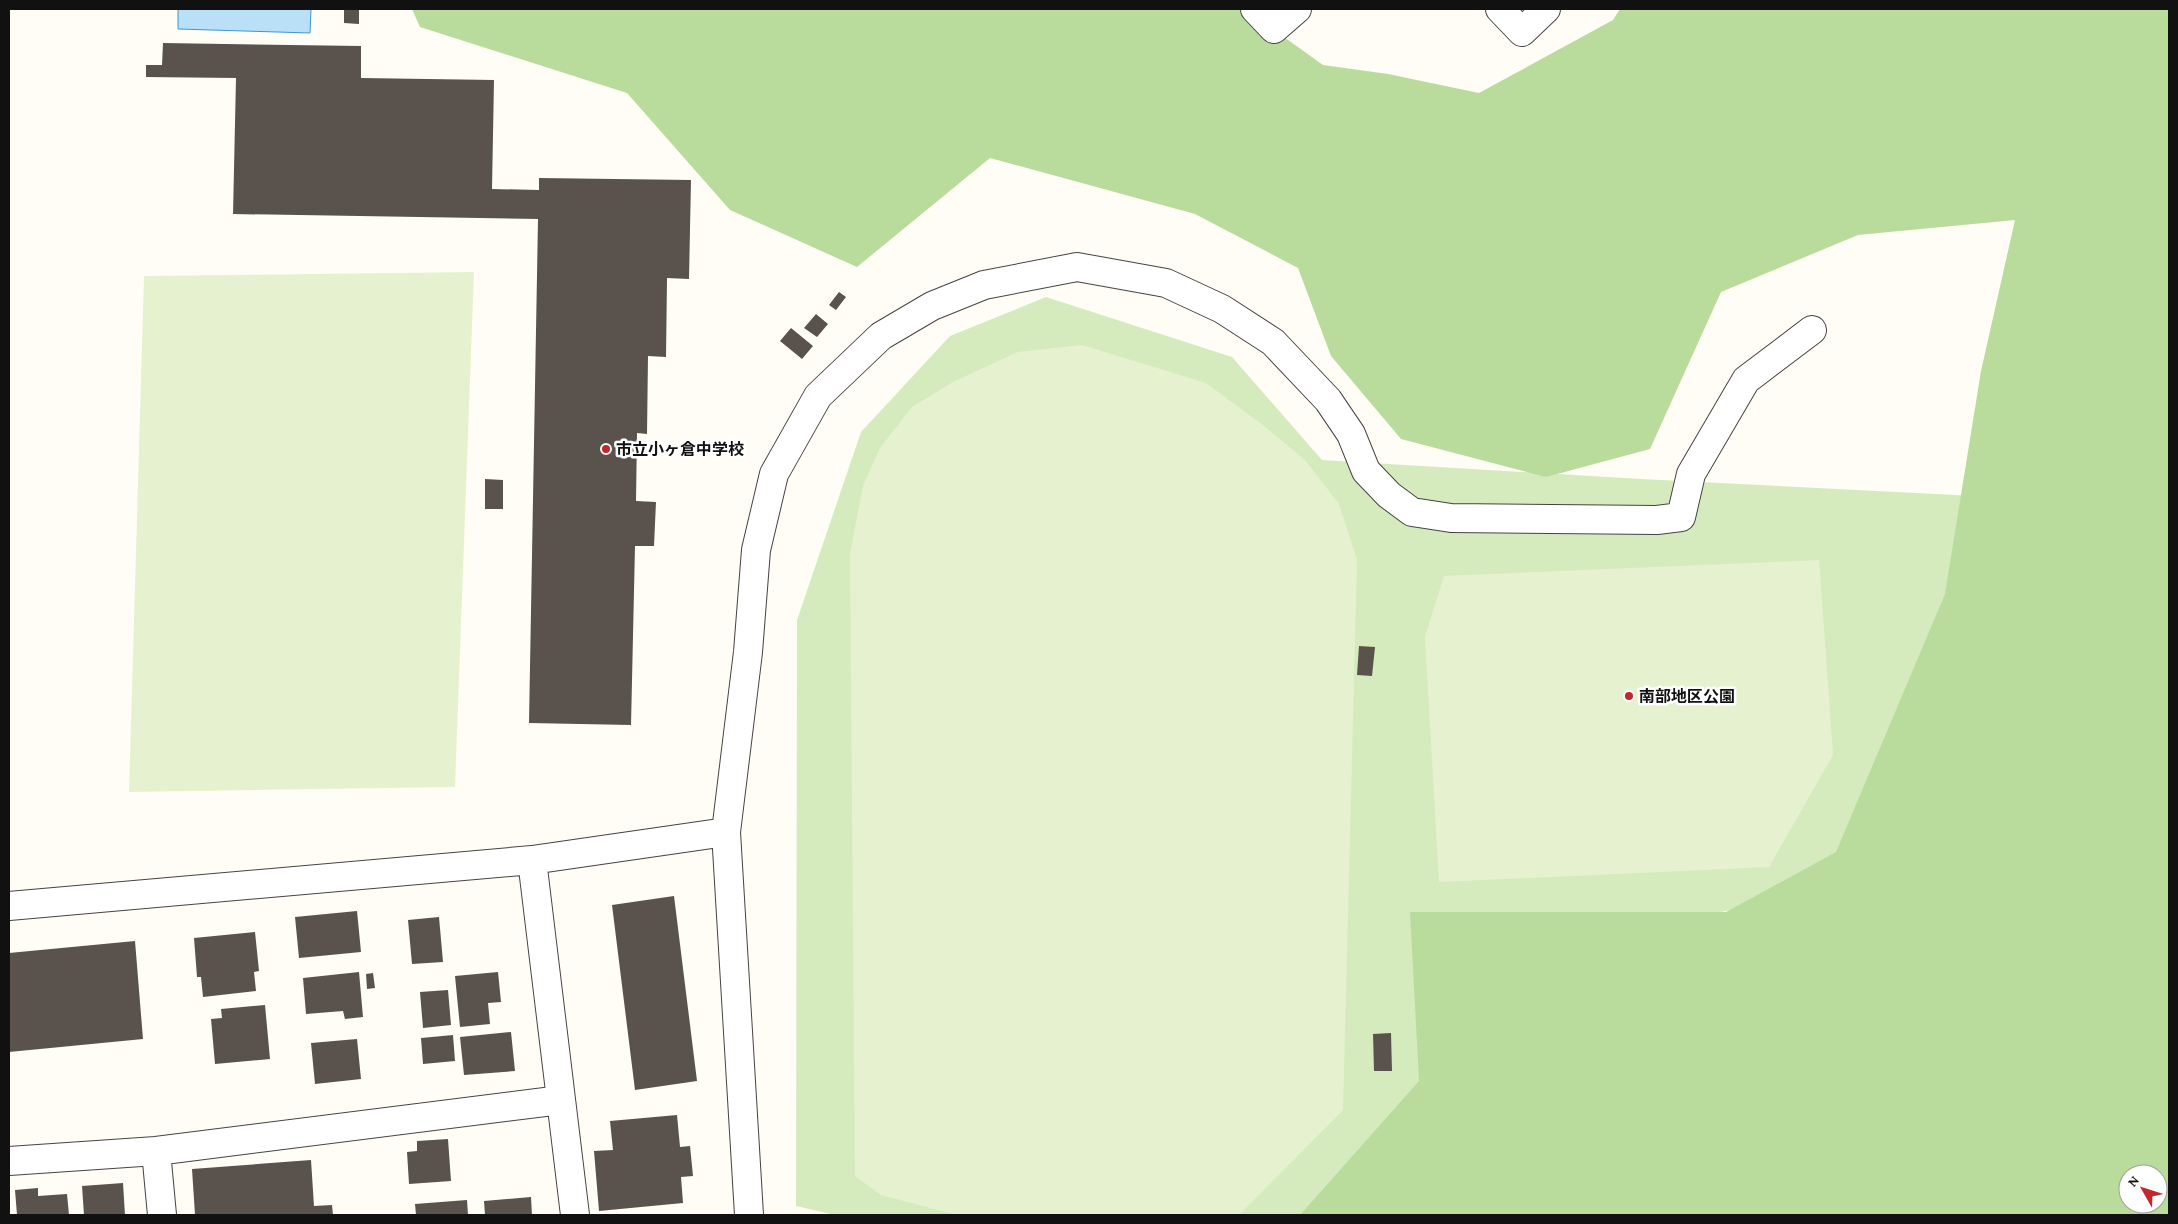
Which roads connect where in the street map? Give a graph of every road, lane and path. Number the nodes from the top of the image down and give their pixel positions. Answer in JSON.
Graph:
{"nodes":[{"id":1,"x":1255,"y":9,"type":"edge"},
{"id":2,"x":1297,"y":9,"type":"edge"},
{"id":3,"x":1500,"y":9,"type":"edge"},
{"id":4,"x":1546,"y":9,"type":"edge"},
{"id":5,"x":1812,"y":330,"type":"dead end"},
{"id":6,"x":726,"y":832,"type":"junction"},
{"id":7,"x":532,"y":860,"type":"junction"},
{"id":8,"x":9,"y":906,"type":"edge"},
{"id":9,"x":561,"y":1100,"type":"junction"},
{"id":10,"x":156,"y":1151,"type":"junction"},
{"id":11,"x":9,"y":1160,"type":"edge"},
{"id":12,"x":162,"y":1215,"type":"edge"},
{"id":13,"x":574,"y":1215,"type":"edge"},
{"id":14,"x":749,"y":1215,"type":"edge"}],
"edges":[{"from":1,"to":2,"type":"street"},
{"from":3,"to":4,"type":"street"},
{"from":5,"to":6,"type":"street"},
{"from":6,"to":7,"type":"street"},
{"from":6,"to":14,"type":"street"},
{"from":7,"to":8,"type":"street"},
{"from":7,"to":9,"type":"street"},
{"from":9,"to":10,"type":"street"},
{"from":9,"to":13,"type":"street"},
{"from":10,"to":11,"type":"street"},
{"from":10,"to":12,"type":"street"}]}
